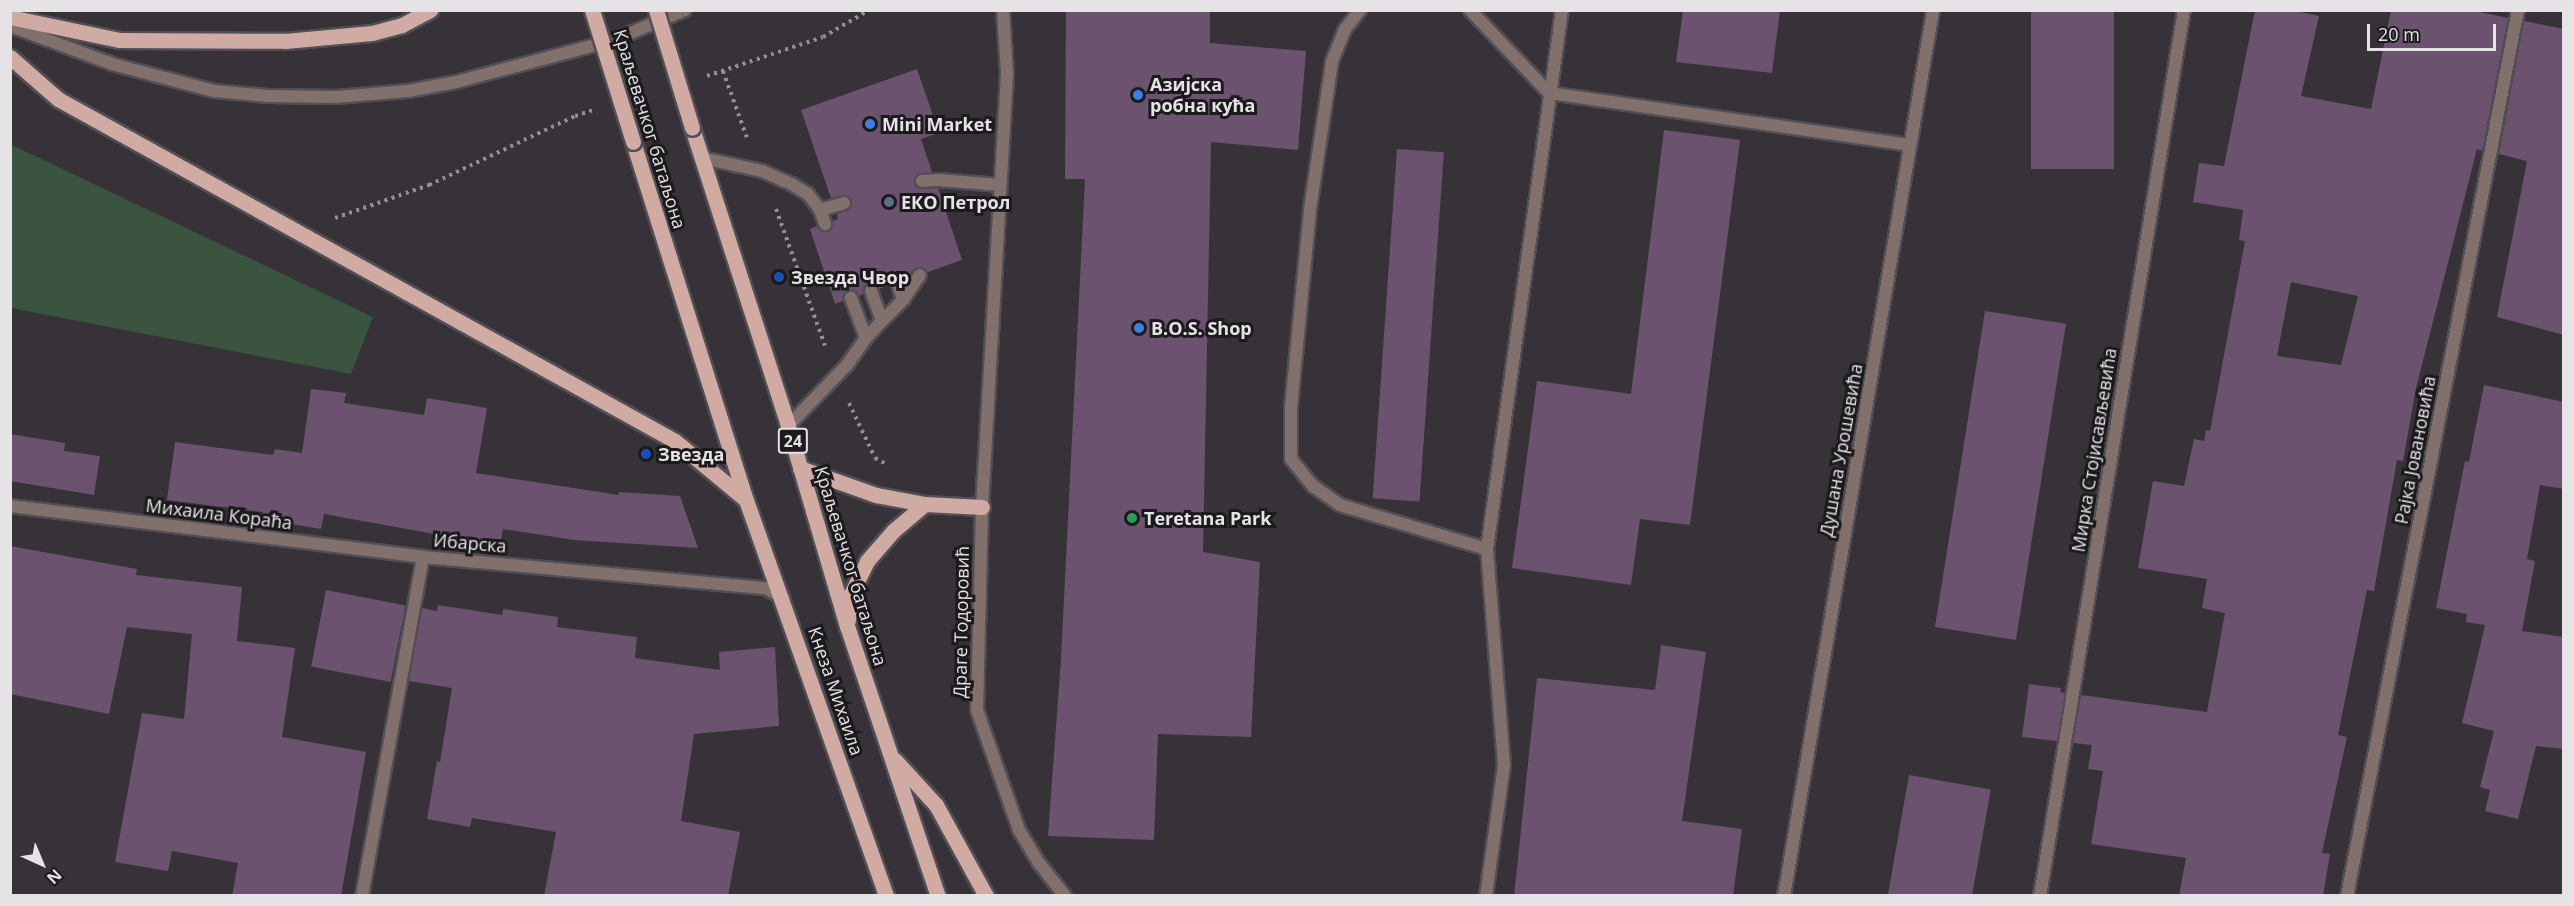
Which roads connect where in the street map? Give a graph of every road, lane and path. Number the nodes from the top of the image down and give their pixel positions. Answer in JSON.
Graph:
{"nodes":[{"id":1,"x":430,"y":10,"type":"edge"},
{"id":2,"x":592,"y":10,"type":"edge"},
{"id":3,"x":656,"y":10,"type":"edge"},
{"id":4,"x":686,"y":10,"type":"edge"},
{"id":5,"x":869,"y":10,"type":"edge"},
{"id":6,"x":1003,"y":10,"type":"edge"},
{"id":7,"x":1360,"y":10,"type":"edge"},
{"id":8,"x":1470,"y":10,"type":"edge"},
{"id":9,"x":1562,"y":10,"type":"edge"},
{"id":10,"x":1933,"y":10,"type":"edge"},
{"id":11,"x":2184,"y":10,"type":"edge"},
{"id":12,"x":2518,"y":10,"type":"edge"},
{"id":13,"x":10,"y":17,"type":"edge"},
{"id":14,"x":10,"y":26,"type":"edge"},
{"id":15,"x":10,"y":57,"type":"edge"},
{"id":16,"x":723,"y":71,"type":"junction"},
{"id":17,"x":700,"y":78,"type":"dead end"},
{"id":18,"x":1549,"y":93,"type":"junction"},
{"id":19,"x":598,"y":109,"type":"dead end"},
{"id":20,"x":1910,"y":145,"type":"junction"},
{"id":21,"x":751,"y":148,"type":"dead end"},
{"id":22,"x":702,"y":158,"type":"junction"},
{"id":23,"x":922,"y":182,"type":"dead end"},
{"id":24,"x":1000,"y":185,"type":"junction"},
{"id":25,"x":820,"y":210,"type":"junction"},
{"id":26,"x":844,"y":217,"type":"dead end"},
{"id":27,"x":825,"y":224,"type":"dead end"},
{"id":28,"x":294,"y":230,"type":"junction"},
{"id":29,"x":920,"y":275,"type":"dead end"},
{"id":30,"x":897,"y":282,"type":"dead end"},
{"id":31,"x":871,"y":291,"type":"dead end"},
{"id":32,"x":851,"y":298,"type":"dead end"},
{"id":33,"x":903,"y":300,"type":"junction"},
{"id":34,"x":882,"y":321,"type":"junction"},
{"id":35,"x":866,"y":338,"type":"junction"},
{"id":36,"x":788,"y":426,"type":"junction"},
{"id":37,"x":800,"y":468,"type":"junction"},
{"id":38,"x":746,"y":500,"type":"junction"},
{"id":39,"x":925,"y":504,"type":"junction"},
{"id":40,"x":10,"y":506,"type":"edge"},
{"id":41,"x":982,"y":507,"type":"junction"},
{"id":42,"x":1487,"y":549,"type":"junction"},
{"id":43,"x":423,"y":557,"type":"junction"},
{"id":44,"x":783,"y":598,"type":"junction"},
{"id":45,"x":847,"y":627,"type":"junction"},
{"id":46,"x":890,"y":755,"type":"junction"},
{"id":47,"x":362,"y":896,"type":"edge"},
{"id":48,"x":886,"y":896,"type":"edge"},
{"id":49,"x":938,"y":896,"type":"edge"},
{"id":50,"x":986,"y":896,"type":"edge"},
{"id":51,"x":1065,"y":896,"type":"edge"},
{"id":52,"x":1486,"y":896,"type":"edge"},
{"id":53,"x":1784,"y":896,"type":"edge"},
{"id":54,"x":2040,"y":896,"type":"edge"},
{"id":55,"x":2346,"y":896,"type":"edge"}],
"edges":[{"from":1,"to":13,"type":"main road"},
{"from":2,"to":38,"type":"main road","name":"Краљевачког батаљона","bridge":true},
{"from":3,"to":22,"type":"main road","name":"Краљевачког батаљона","number":"24","bridge":true},
{"from":4,"to":14,"type":"street"},
{"from":5,"to":16,"type":"path"},
{"from":6,"to":24,"type":"street"},
{"from":7,"to":42,"type":"street"},
{"from":8,"to":18,"type":"street"},
{"from":9,"to":18,"type":"street"},
{"from":10,"to":20,"type":"street","name":"Душана Урошевића"},
{"from":11,"to":54,"type":"street","name":"Мирка Стојисављевића"},
{"from":12,"to":55,"type":"street","name":"Рајка Јовановића"},
{"from":15,"to":28,"type":"main road"},
{"from":16,"to":17,"type":"path"},
{"from":16,"to":21,"type":"path"},
{"from":18,"to":20,"type":"street"},
{"from":18,"to":42,"type":"street"},
{"from":19,"to":28,"type":"path"},
{"from":20,"to":53,"type":"street","name":"Душана Урошевића"},
{"from":22,"to":25,"type":"street"},
{"from":22,"to":36,"type":"main road","name":"Краљевачког батаљона","number":"24"},
{"from":23,"to":24,"type":"street"},
{"from":24,"to":41,"type":"street"},
{"from":25,"to":26,"type":"street"},
{"from":25,"to":27,"type":"street"},
{"from":28,"to":38,"type":"main road"},
{"from":29,"to":33,"type":"street"},
{"from":30,"to":33,"type":"street"},
{"from":31,"to":34,"type":"street"},
{"from":32,"to":35,"type":"street"},
{"from":33,"to":34,"type":"street"},
{"from":34,"to":35,"type":"street"},
{"from":35,"to":36,"type":"street"},
{"from":36,"to":37,"type":"main road","name":"Краљевачког батаљона","number":"24"},
{"from":37,"to":39,"type":"main road"},
{"from":37,"to":45,"type":"main road","name":"Краљевачког батаљона","number":"24"},
{"from":38,"to":44,"type":"main road","name":"Кнеза Михаила"},
{"from":39,"to":41,"type":"main road"},
{"from":39,"to":45,"type":"main road"},
{"from":40,"to":43,"type":"street","name":"Михаила Кораћа"},
{"from":41,"to":51,"type":"street","name":"Драге Тодоровић"},
{"from":42,"to":52,"type":"street"},
{"from":43,"to":44,"type":"street","name":"Ибарска"},
{"from":43,"to":47,"type":"street","name":"Ибарска"},
{"from":44,"to":48,"type":"main road","name":"Кнеза Михаила"},
{"from":45,"to":46,"type":"main road","name":"Краљевачког батаљона","number":"24"},
{"from":46,"to":49,"type":"main road","name":"Кнеза Михаила","number":"24"},
{"from":46,"to":50,"type":"main road"}]}
